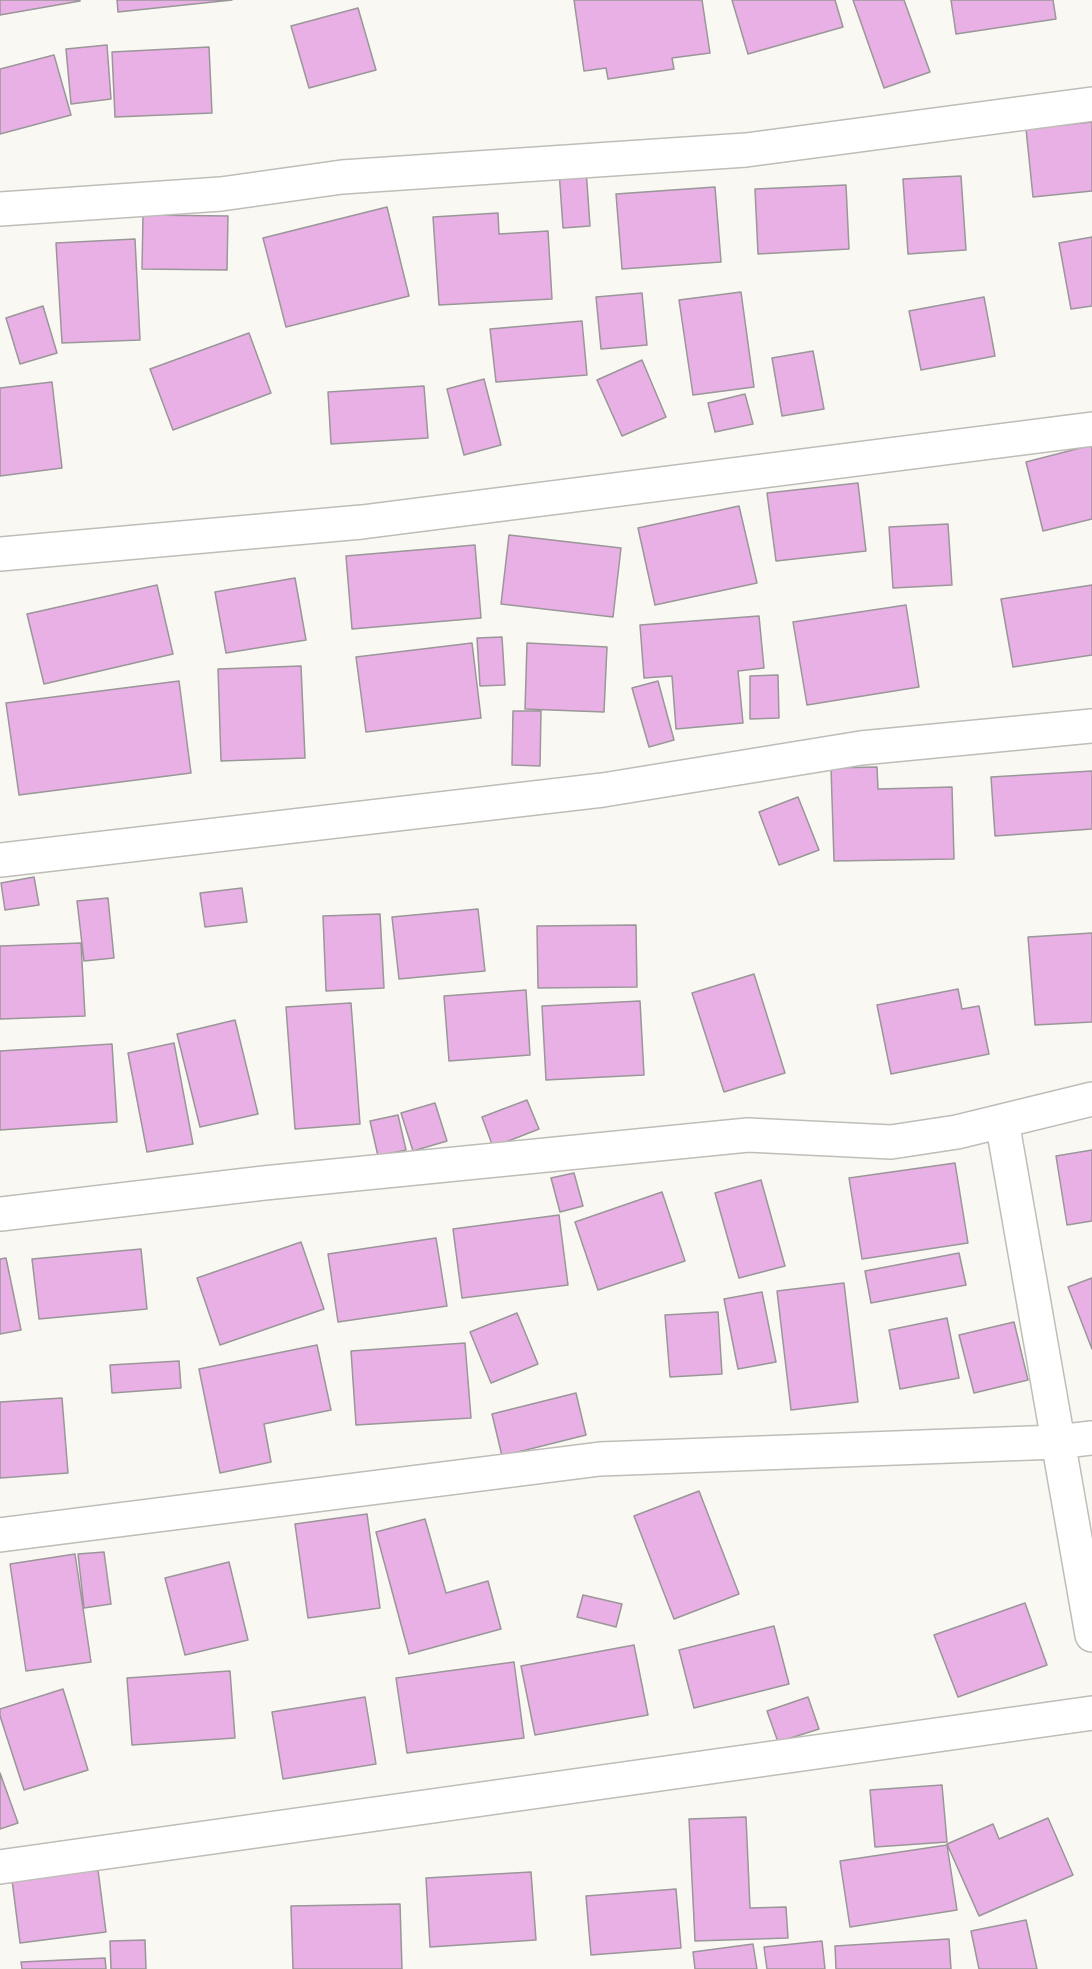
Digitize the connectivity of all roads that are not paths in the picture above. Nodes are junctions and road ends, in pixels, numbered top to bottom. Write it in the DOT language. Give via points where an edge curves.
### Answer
graph roads {
  1 [pos="1092,104"];
  2 [pos="0,209"];
  3 [pos="1092,429"];
  4 [pos="0,554"];
  5 [pos="1092,726"];
  6 [pos="0,860"];
  7 [pos="1092,1099"];
  8 [pos="1002,1121"];
  9 [pos="0,1214"];
  10 [pos="1092,1438"];
  11 [pos="1057,1442"];
  12 [pos="0,1535"];
  13 [pos="1092,1635"];
  14 [pos="1092,1713"];
  15 [pos="0,1867"];
  1 -- 2 [label="street" via="746,150 342,177 221,194"];
  3 -- 4 [label="street" via="362,522"];
  5 -- 6 [label="street" via="861,748 603,790"];
  7 -- 8 [label="street"];
  8 -- 9 [label="street" via="891,1142 748,1135 264,1183"];
  8 -- 11 [label="street"];
  10 -- 11 [label="street"];
  11 -- 12 [label="street" via="600,1459"];
  11 -- 13 [label="street"];
  14 -- 15 [label="street"];
}
